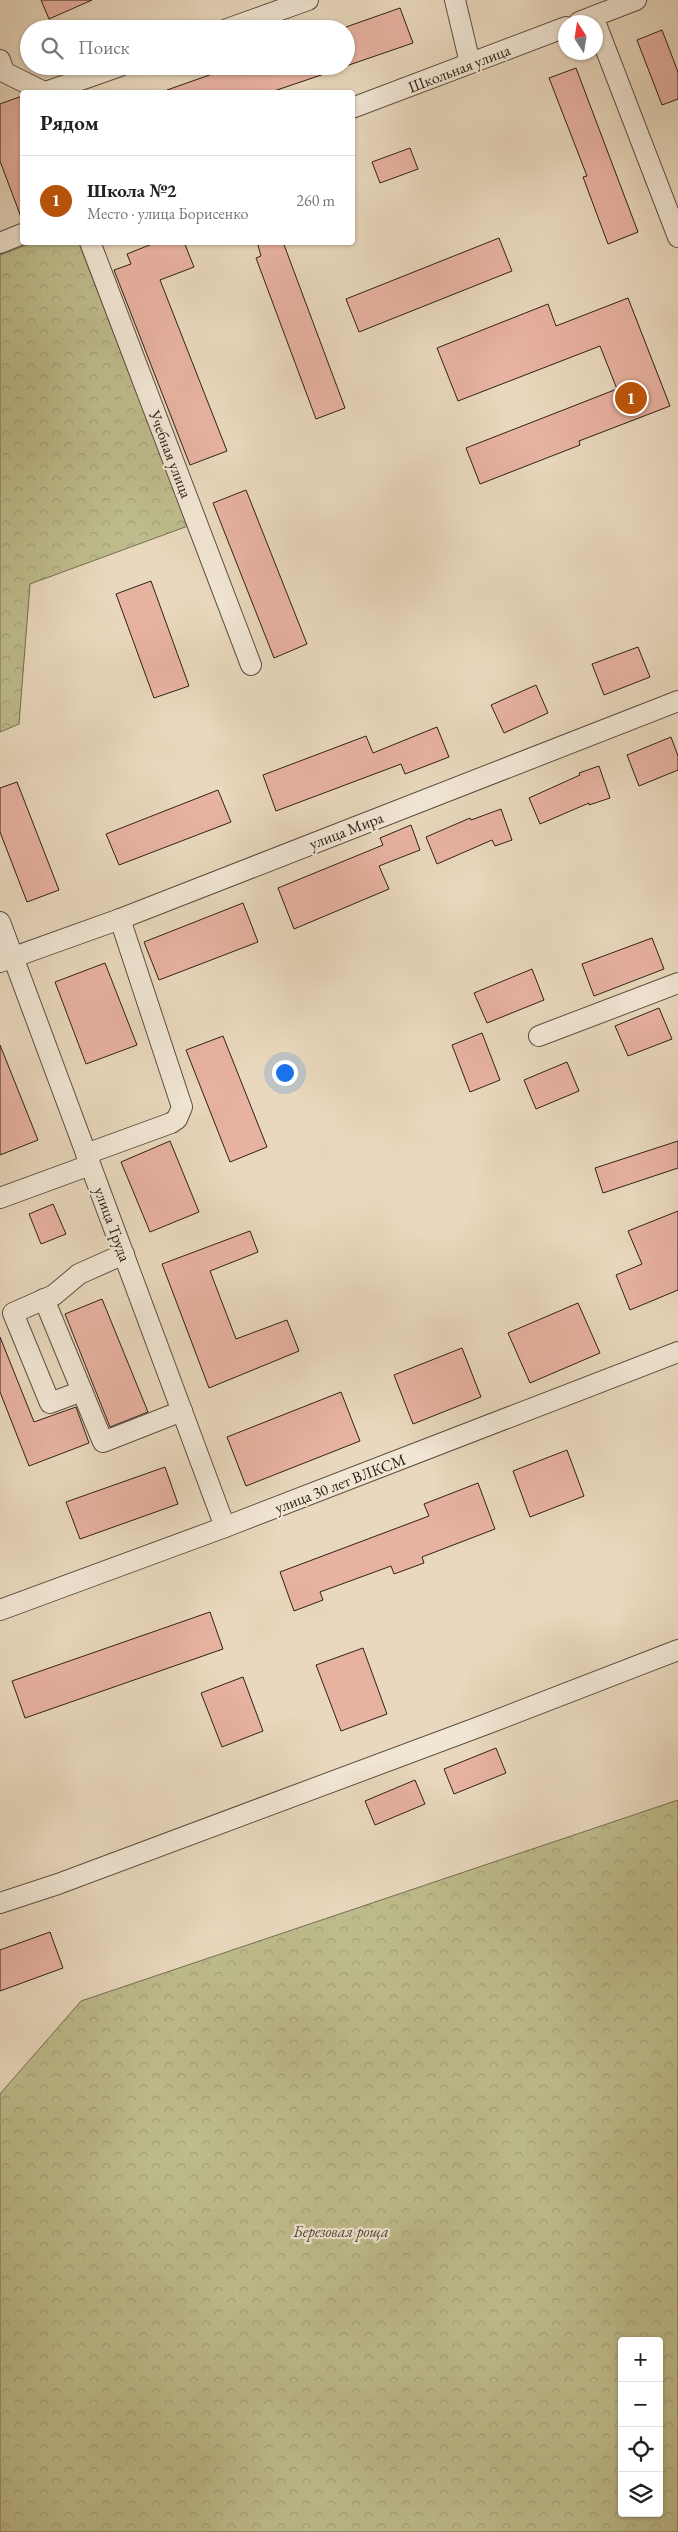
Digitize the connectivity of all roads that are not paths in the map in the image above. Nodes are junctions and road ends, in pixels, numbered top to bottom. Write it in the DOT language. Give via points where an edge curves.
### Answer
graph roads {
  1 [pos="308,0"];
  2 [pos="455,0"];
  3 [pos="636,0"];
  4 [pos="595,15"];
  5 [pos="252,20"];
  6 [pos="558,30"];
  7 [pos="603,50"];
  8 [pos="0,60"];
  9 [pos="470,63"];
  10 [pos="94,75"];
  11 [pos="41,90"];
  12 [pos="51,90"];
  13 [pos="355,107"];
  14 [pos="20,235"];
  15 [pos="678,237"];
  16 [pos="0,243"];
  17 [pos="91,245"];
  18 [pos="251,665"];
  19 [pos="678,701"];
  20 [pos="120,919"];
  21 [pos="0,922"];
  22 [pos="7,960"];
  23 [pos="678,983"];
  24 [pos="539,1036"];
  25 [pos="88,1159"];
  26 [pos="0,1198"];
  27 [pos="124,1254"];
  28 [pos="44,1299"];
  29 [pos="678,1352"];
  30 [pos="82,1391"];
  31 [pos="182,1411"];
  32 [pos="226,1526"];
  33 [pos="0,1610"];
  34 [pos="678,1650"];
  35 [pos="0,1903"];
  1 -- 5 [label="street"];
  2 -- 9 [label="street"];
  3 -- 4 [label="street"];
  6 -- 9 [label="street, Школьная улица"];
  7 -- 15 [label="street"];
  8 -- 11 [label="street" via="4,72"];
  9 -- 13 [label="street, Школьная улица"];
  10 -- 12 [label="street"];
  14 -- 16 [label="street"];
  17 -- 18 [label="street, Учебная улица"];
  19 -- 20 [label="street, улица Мира"];
  20 -- 22 [label="street, улица Мира"];
  20 -- 25 [label="street" via="182,1107 177,1119 171,1123"];
  21 -- 22 [label="street, улица Труда"];
  22 -- 25 [label="street, улица Труда"];
  23 -- 24 [label="street"];
  25 -- 26 [label="street"];
  25 -- 27 [label="street, улица Труда"];
  27 -- 28 [label="street" via="79,1274 54,1295"];
  27 -- 31 [label="street, улица Труда"];
  28 -- 30 [label="street"];
  28 -- 30 [label="street" via="13,1313 50,1403"];
  29 -- 32 [label="street, улица 30 лет ВЛКСМ"];
  30 -- 31 [label="street" via="103,1442"];
  31 -- 32 [label="street, улица Труда"];
  32 -- 33 [label="street, улица 30 лет ВЛКСМ"];
  34 -- 35 [label="street"];
}
